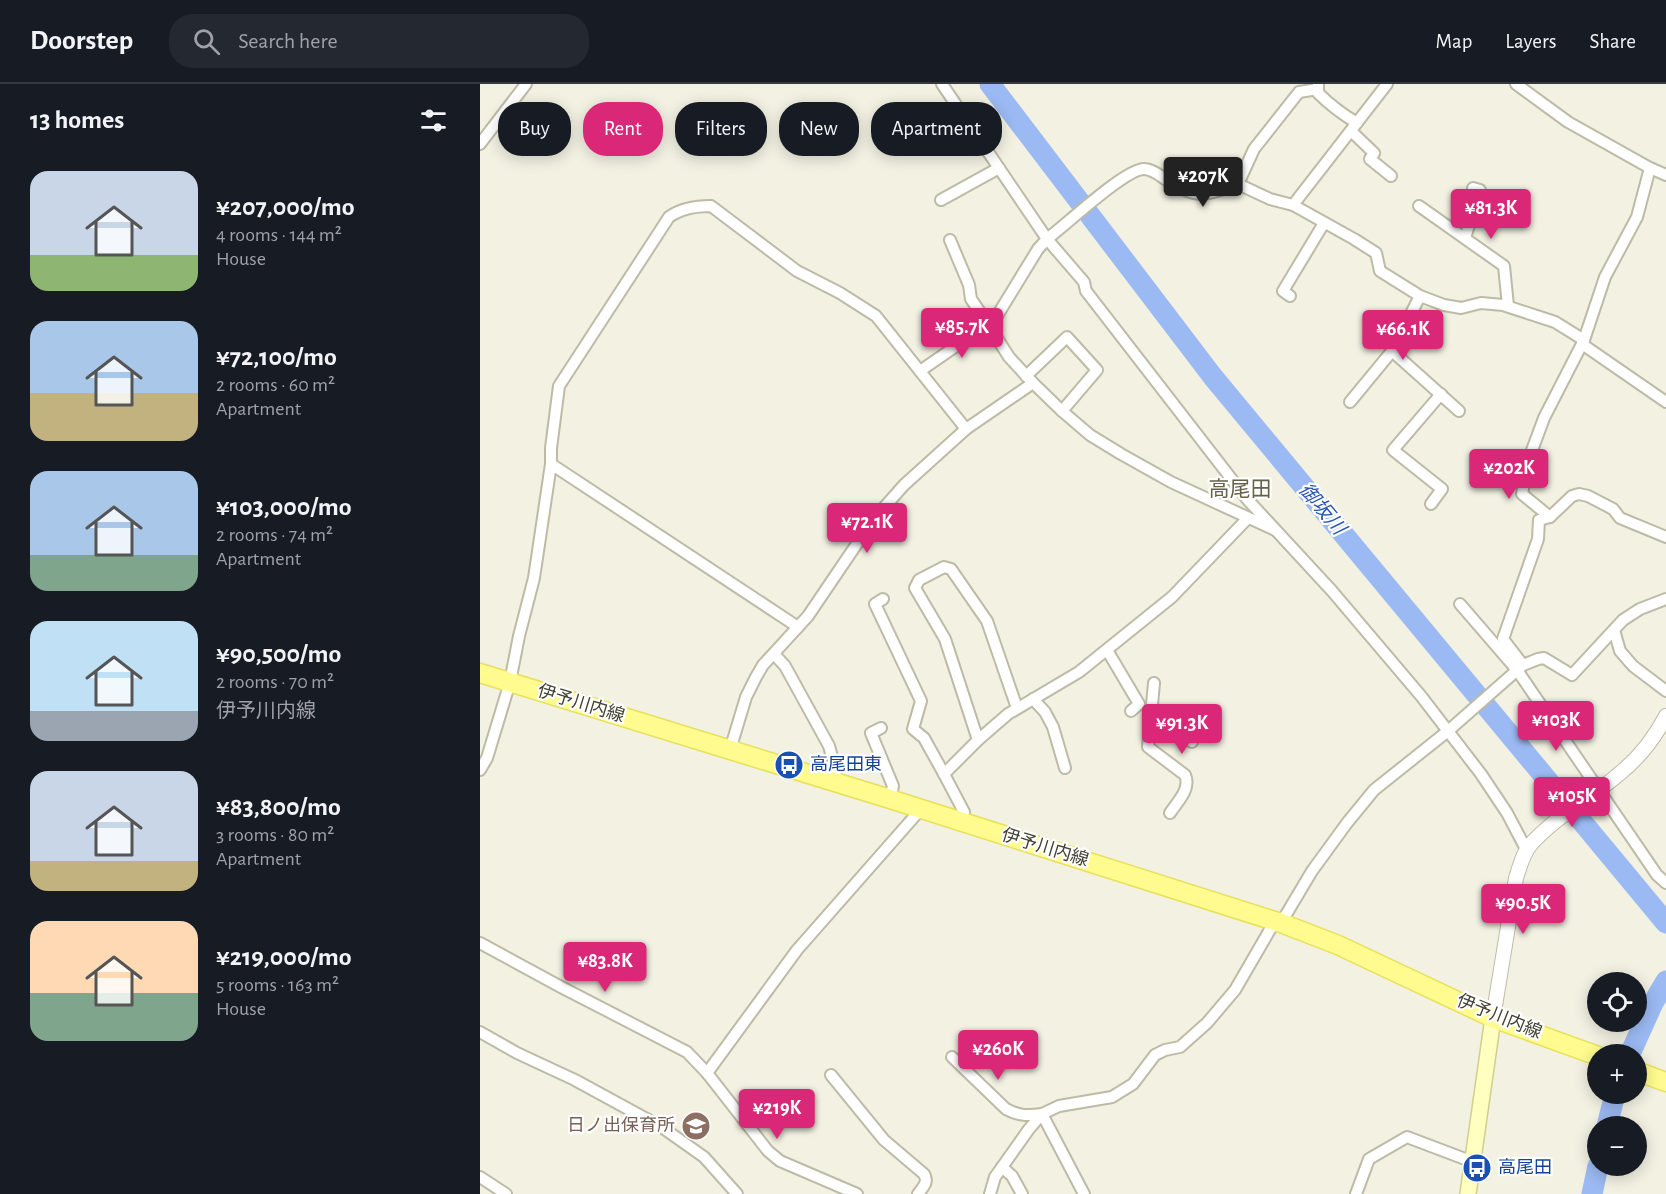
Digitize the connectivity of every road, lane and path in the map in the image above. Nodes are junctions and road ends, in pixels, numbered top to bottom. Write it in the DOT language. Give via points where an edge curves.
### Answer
graph roads {
  1 [pos="526,84"];
  2 [pos="942,84"];
  3 [pos="1386,84"];
  4 [pos="1516,84"];
  5 [pos="1318,86"];
  6 [pos="1354,127"];
  7 [pos="480,144"];
  8 [pos="999,168"];
  9 [pos="1650,168"];
  10 [pos="1666,175"];
  11 [pos="1391,176"];
  12 [pos="1238,184"];
  13 [pos="1473,188"];
  14 [pos="941,200"];
  15 [pos="1293,205"];
  16 [pos="1419,206"];
  17 [pos="1324,223"];
  18 [pos="1050,237"];
  19 [pos="1465,238"];
  20 [pos="950,240"];
  21 [pos="1290,296"];
  22 [pos="1420,296"];
  23 [pos="1508,306"];
  24 [pos="988,324"];
  25 [pos="1583,342"];
  26 [pos="1392,351"];
  27 [pos="920,371"];
  28 [pos="1030,379"];
  29 [pos="1441,394"];
  30 [pos="1350,402"];
  31 [pos="1666,402"];
  32 [pos="1062,411"];
  33 [pos="1459,411"];
  34 [pos="966,429"];
  35 [pos="551,464"];
  36 [pos="1431,504"];
  37 [pos="1550,517"];
  38 [pos="1248,518"];
  39 [pos="1275,530"];
  40 [pos="1666,537"];
  41 [pos="883,599"];
  42 [pos="1666,599"];
  43 [pos="1460,604"];
  44 [pos="798,627"];
  45 [pos="1614,630"];
  46 [pos="1107,650"];
  47 [pos="774,654"];
  48 [pos="1518,670"];
  49 [pos="480,673"];
  50 [pos="510,682"];
  51 [pos="1154,683"];
  52 [pos="1666,691"];
  53 [pos="1033,699"];
  54 [pos="1152,707"];
  55 [pos="1017,708"];
  56 [pos="1666,716"];
  57 [pos="881,728"];
  58 [pos="1451,728"];
  59 [pos="978,740"];
  60 [pos="1192,742"];
  61 [pos="730,750"];
  62 [pos="1065,768"];
  63 [pos="480,770"];
  64 [pos="944,774"];
  65 [pos="834,782"];
  66 [pos="1598,790"];
  67 [pos="890,799"];
  68 [pos="921,809"];
  69 [pos="1170,813"];
  70 [pos="961,822"];
  71 [pos="1529,847"];
  72 [pos="1666,883"];
  73 [pos="1278,922"];
  74 [pos="480,943"];
  75 [pos="1493,1018"];
  76 [pos="480,1032"];
  77 [pos="1587,1051"];
  78 [pos="952,1057"];
  79 [pos="707,1073"];
  80 [pos="831,1075"];
  81 [pos="1647,1075"];
  82 [pos="1666,1082"];
  83 [pos="1042,1114"];
  84 [pos="1473,1162"];
  85 [pos="1002,1167"];
  86 [pos="480,1177"];
  87 [pos="506,1194"];
  88 [pos="737,1194"];
  89 [pos="857,1194"];
  90 [pos="918,1194"];
  91 [pos="990,1194"];
  92 [pos="1022,1194"];
  93 [pos="1084,1194"];
  94 [pos="1356,1194"];
  95 [pos="1468,1194"];
  1 -- 7 [label="street"];
  2 -- 8 [label="street"];
  3 -- 6 [label="street"];
  4 -- 9 [label="street" via="1568,122"];
  5 -- 6 [label="street" via="1318,93"];
  5 -- 12 [label="street" via="1299,92 1254,149"];
  6 -- 11 [label="street" via="1374,153 1370,159"];
  6 -- 15 [label="street"];
  8 -- 14 [label="street"];
  8 -- 18 [label="street"];
  9 -- 10 [label="street"];
  9 -- 25 [label="street" via="1637,217 1605,277"];
  12 -- 15 [label="street"];
  12 -- 18 [label="street" via="1209,194 1193,194 1155,172 1136,171 1116,182"];
  13 -- 19 [label="street" via="1480,190"];
  15 -- 17 [label="street"];
  16 -- 19 [label="street"];
  17 -- 21 [label="street" via="1283,291"];
  17 -- 22 [label="street" via="1376,253 1380,271"];
  18 -- 24 [label="street"];
  18 -- 39 [label="street" via="1084,282 1086,291 1247,500"];
  19 -- 23 [label="street" via="1504,266"];
  20 -- 24 [label="street" via="971,299"];
  22 -- 23 [label="street" via="1461,308 1481,303"];
  22 -- 26 [label="street"];
  23 -- 25 [label="street" via="1555,322"];
  24 -- 27 [label="street"];
  24 -- 28 [label="street" via="1002,348"];
  25 -- 31 [label="street"];
  25 -- 37 [label="street" via="1544,418 1528,461 1522,494"];
  26 -- 29 [label="street"];
  26 -- 30 [label="street"];
  27 -- 34 [label="street"];
  27 -- 35 [label="street" via="876,316 797,271 711,206 675,212 559,386"];
  28 -- 32 [label="street"];
  28 -- 32 [label="street" via="1067,337 1097,370"];
  28 -- 34 [label="street"];
  29 -- 33 [label="street"];
  29 -- 36 [label="street" via="1393,450 1442,489"];
  32 -- 38 [label="street" via="1121,454"];
  34 -- 44 [label="street" via="904,485 873,520"];
  35 -- 44 [label="street"];
  35 -- 50 [label="street" via="534,578"];
  37 -- 40 [label="street" via="1572,496 1580,494 1613,510 1620,518"];
  37 -- 48 [label="street" via="1539,520 1538,539 1503,639"];
  38 -- 39 [label="street"];
  38 -- 46 [label="street" via="1172,597"];
  39 -- 58 [label="street"];
  41 -- 64 [label="street" via="875,604 921,701 913,729 924,738"];
  42 -- 45 [label="street" via="1640,609"];
  43 -- 48 [label="street"];
  44 -- 47 [label="street"];
  45 -- 48 [label="street" via="1572,675 1544,658"];
  45 -- 52 [label="street" via="1620,651"];
  46 -- 53 [label="street"];
  46 -- 54 [label="street" via="1135,707"];
  47 -- 61 [label="street" via="763,665 746,697"];
  47 -- 65 [label="street" via="785,666 829,746 836,771"];
  48 -- 58 [label="street"];
  48 -- 66 [label="street"];
  49 -- 50 [label="main road, 伊予川内線"];
  50 -- 61 [label="main road, 伊予川内線"];
  50 -- 63 [label="street"];
  51 -- 54 [label="street"];
  53 -- 55 [label="street"];
  53 -- 62 [label="street" via="1053,727"];
  54 -- 60 [label="street"];
  54 -- 69 [label="street" via="1148,747 1185,775 1188,782"];
  55 -- 59 [label="street"];
  55 -- 59 [label="street" via="987,621 951,569 945,567 919,580 915,588 945,639"];
  56 -- 66 [label="street" via="1637,758"];
  57 -- 67 [label="street" via="871,733 893,786"];
  58 -- 71 [label="street"];
  58 -- 73 [label="street" via="1374,790"];
  59 -- 64 [label="street"];
  61 -- 65 [label="main road, 伊予川内線"];
  64 -- 70 [label="street" via="964,812"];
  65 -- 67 [label="main road, 伊予川内線"];
  66 -- 71 [label="street"];
  66 -- 72 [label="street"];
  67 -- 68 [label="main road, 伊予川内線"];
  68 -- 70 [label="main road, 伊予川内線"];
  68 -- 79 [label="street" via="797,950"];
  70 -- 73 [label="main road, 伊予川内線"];
  71 -- 75 [label="street" via="1516,878"];
  73 -- 75 [label="main road, 伊予川内線" via="1338,945"];
  73 -- 83 [label="street" via="1235,990 1180,1047 1155,1055 1133,1084 1112,1098 1059,1106"];
  74 -- 79 [label="street" via="687,1052"];
  75 -- 77 [label="main road, 伊予川内線"];
  75 -- 84 [label="main road"];
  76 -- 88 [label="street" via="663,1128 704,1157"];
  78 -- 83 [label="street" via="1012,1113"];
  79 -- 89 [label="street" via="780,1161"];
  80 -- 90 [label="street" via="884,1140 927,1178"];
  81 -- 82 [label="main road"];
  83 -- 85 [label="street"];
  83 -- 93 [label="street"];
  84 -- 94 [label="street" via="1407,1137 1369,1159"];
  84 -- 95 [label="main road"];
  85 -- 91 [label="street"];
  85 -- 92 [label="street"];
  86 -- 87 [label="street"];
}
